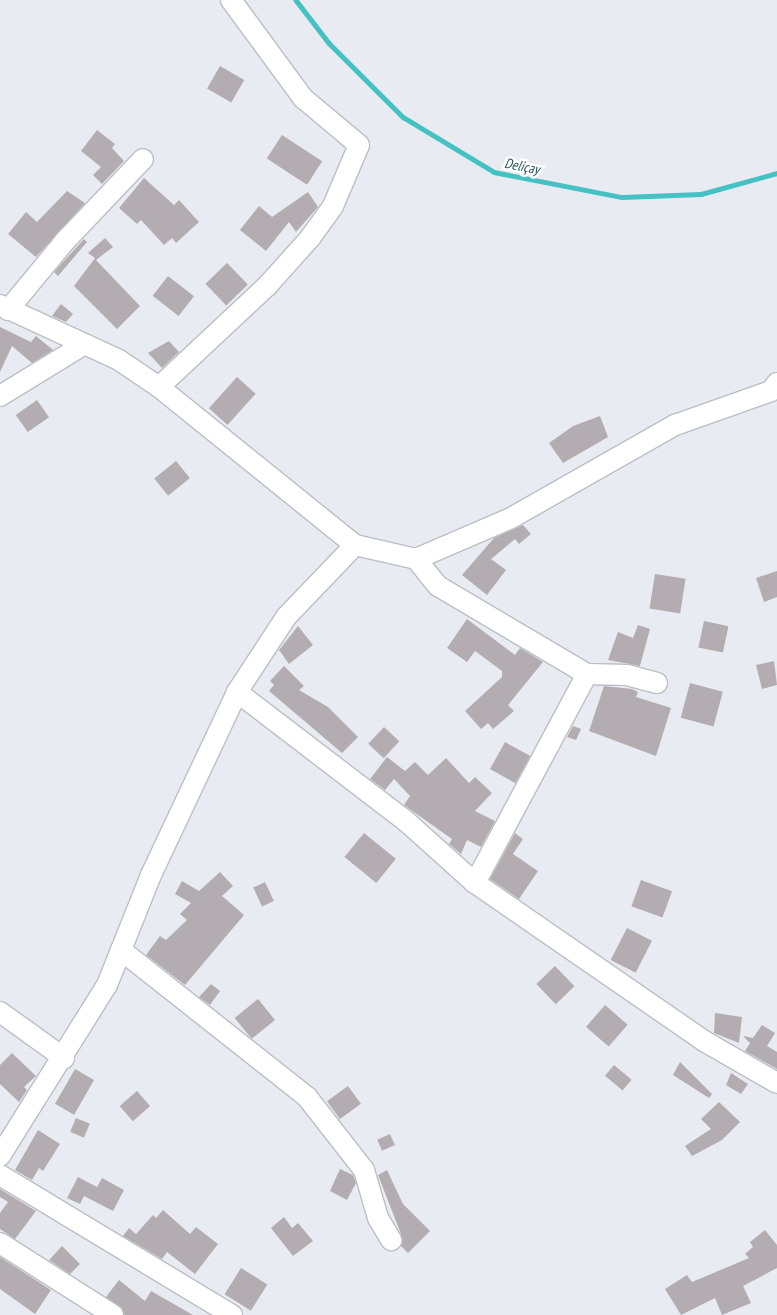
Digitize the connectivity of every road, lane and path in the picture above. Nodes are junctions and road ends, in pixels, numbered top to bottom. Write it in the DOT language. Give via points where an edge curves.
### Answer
graph roads {
  1 [pos="231,0"];
  2 [pos="143,159"];
  3 [pos="4,307"];
  4 [pos="83,345"];
  5 [pos="159,387"];
  6 [pos="775,392"];
  7 [pos="0,396"];
  8 [pos="355,545"];
  9 [pos="416,559"];
  10 [pos="587,674"];
  11 [pos="657,683"];
  12 [pos="237,692"];
  13 [pos="475,883"];
  14 [pos="121,950"];
  15 [pos="0,1012"];
  16 [pos="64,1058"];
  17 [pos="777,1082"];
  18 [pos="0,1156"];
  19 [pos="0,1175"];
  20 [pos="391,1240"];
  21 [pos="0,1243"];
  22 [pos="113,1315"];
  23 [pos="232,1315"];
  1 -- 5 [label="street" via="303,98 359,145 333,206 310,238 267,286"];
  2 -- 3 [label="street"];
  3 -- 4 [label="street"];
  4 -- 5 [label="street" via="119,360"];
  4 -- 7 [label="street"];
  5 -- 8 [label="street"];
  6 -- 9 [label="street" via="674,425 511,518"];
  8 -- 9 [label="street"];
  8 -- 12 [label="street" via="286,617"];
  9 -- 10 [label="street" via="438,586"];
  10 -- 11 [label="street" via="627,674"];
  10 -- 13 [label="street"];
  12 -- 13 [label="street" via="407,822"];
  12 -- 14 [label="street"];
  13 -- 17 [label="street" via="704,1041"];
  14 -- 16 [label="street" via="107,985"];
  14 -- 20 [label="street" via="308,1097 364,1170 378,1218"];
  15 -- 16 [label="street"];
  16 -- 18 [label="street"];
  19 -- 23 [label="street"];
  21 -- 22 [label="street"];
}
